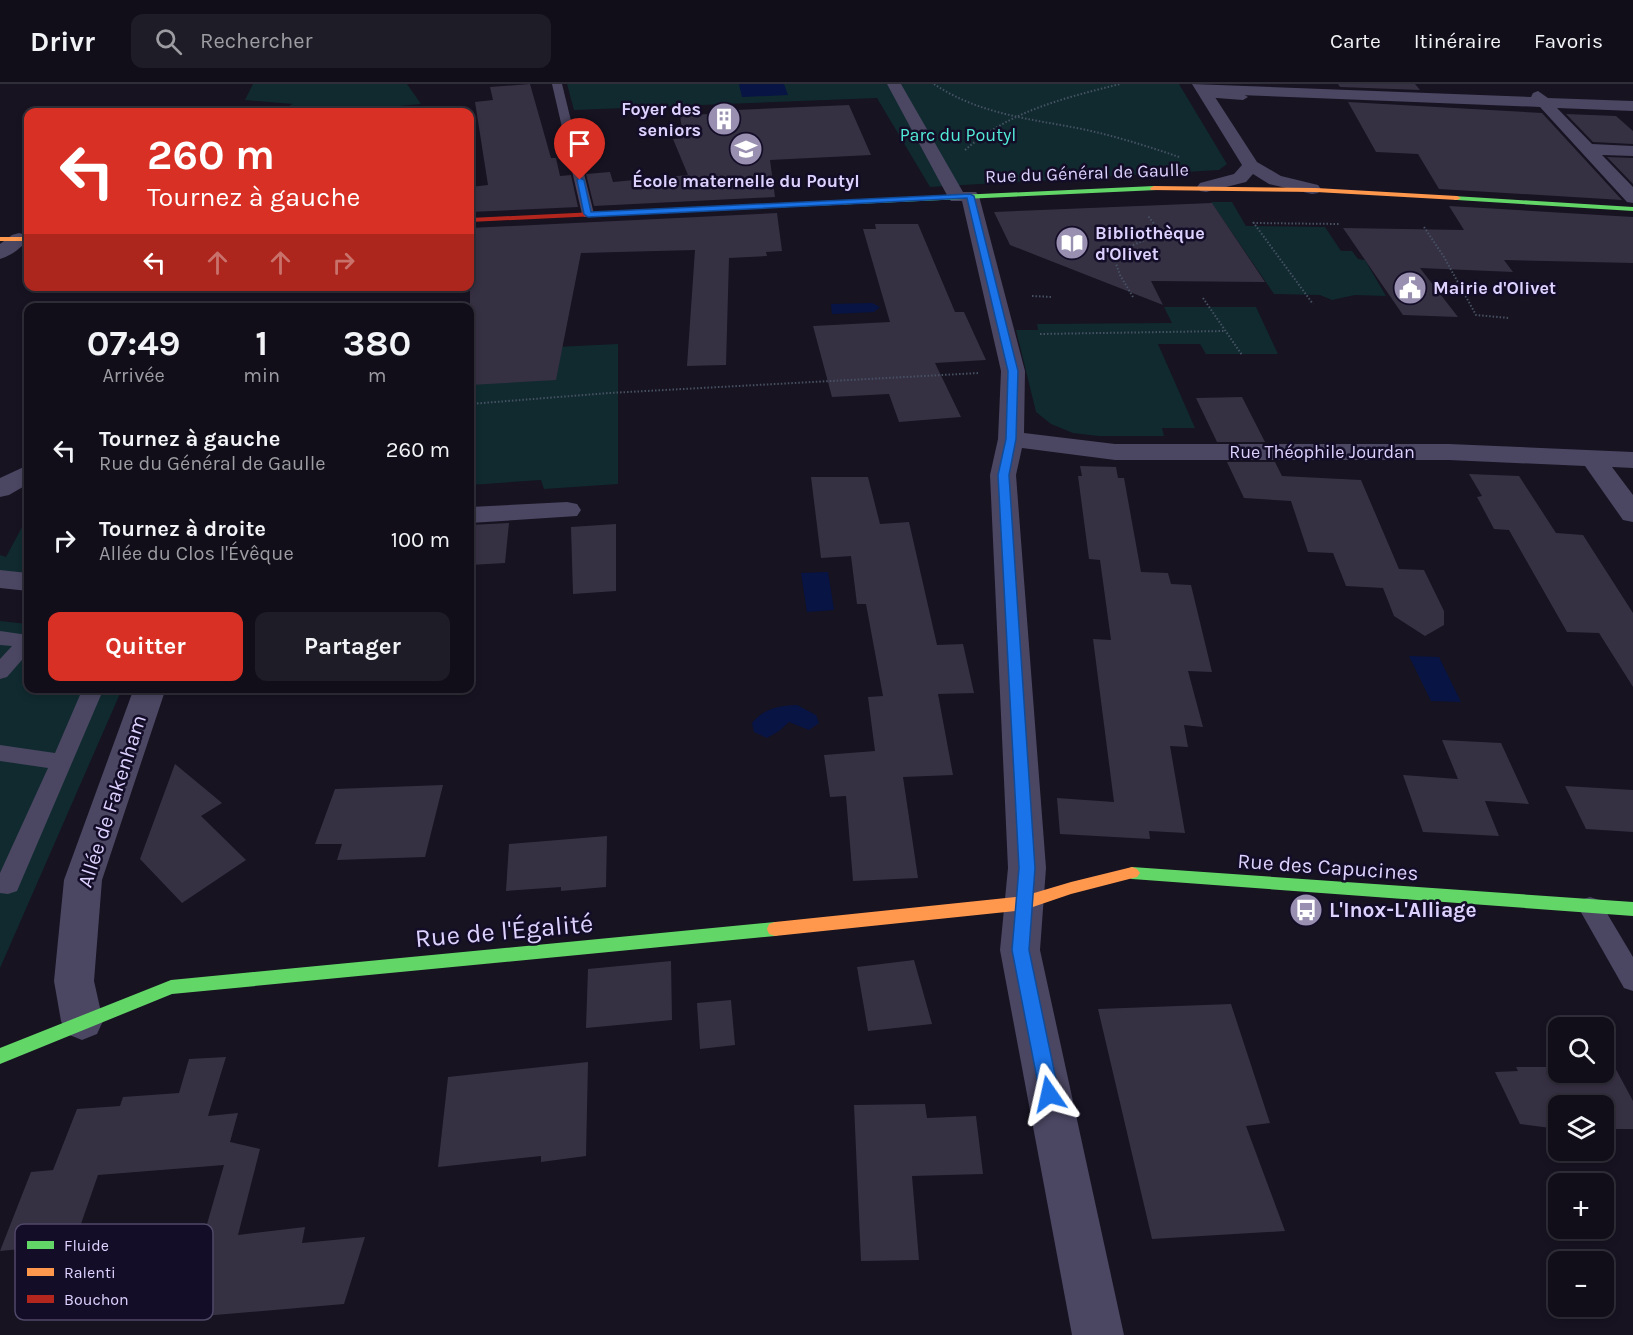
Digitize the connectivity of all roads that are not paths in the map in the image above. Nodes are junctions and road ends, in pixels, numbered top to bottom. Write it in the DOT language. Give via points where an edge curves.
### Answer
graph roads {
  1 [pos="557,84"];
  2 [pos="894,84"];
  3 [pos="1528,84"];
  4 [pos="1202,89"];
  5 [pos="1243,97"];
  6 [pos="1546,103"];
  7 [pos="1633,106"];
  8 [pos="1590,149"];
  9 [pos="1633,151"];
  10 [pos="1251,166"];
  11 [pos="1206,187"];
  12 [pos="1312,189"];
  13 [pos="964,196"];
  14 [pos="1633,198"];
  15 [pos="1633,209"];
  16 [pos="588,214"];
  17 [pos="474,220"];
  18 [pos="16,239"];
  19 [pos="0,253"];
  20 [pos="1011,439"];
  21 [pos="1593,459"];
  22 [pos="1633,460"];
  23 [pos="24,475"];
  24 [pos="0,489"];
  25 [pos="567,510"];
  26 [pos="1633,514"];
  27 [pos="474,515"];
  28 [pos="0,579"];
  29 [pos="24,582"];
  30 [pos="0,638"];
  31 [pos="24,641"];
  32 [pos="24,645"];
  33 [pos="0,672"];
  34 [pos="92,693"];
  35 [pos="148,693"];
  36 [pos="0,753"];
  37 [pos="62,762"];
  38 [pos="3,887"];
  39 [pos="1024,903"];
  40 [pos="1590,907"];
  41 [pos="1633,909"];
  42 [pos="1633,980"];
  43 [pos="82,1021"];
  44 [pos="0,1056"];
  45 [pos="1098,1335"];
  1 -- 16 [label="lane"];
  2 -- 13 [label="street"];
  3 -- 6 [label="street"];
  4 -- 5 [label="lane"];
  4 -- 6 [label="street"];
  4 -- 10 [label="street"];
  6 -- 7 [label="street"];
  6 -- 8 [label="street"];
  8 -- 9 [label="street"];
  8 -- 14 [label="street"];
  10 -- 11 [label="street" via="1240,178"];
  10 -- 12 [label="street" via="1275,180"];
  11 -- 12 [label="main road, Rue du Général de Gaulle"];
  11 -- 13 [label="main road, Rue du Général de Gaulle"];
  12 -- 15 [label="main road, Rue du Général de Gaulle"];
  13 -- 16 [label="main road, Rue du Général de Gaulle"];
  13 -- 20 [label="street" via="1013,371"];
  16 -- 17 [label="main road, Rue du Général de Gaulle"];
  18 -- 19 [label="street"];
  20 -- 21 [label="street, Rue Théophile Jourdan" via="1115,452 1449,452"];
  20 -- 39 [label="street" via="1004,475 1027,868"];
  21 -- 22 [label="street, Rue Théophile Jourdan"];
  21 -- 26 [label="street"];
  23 -- 24 [label="street"];
  25 -- 27 [label="street"];
  28 -- 29 [label="street"];
  30 -- 31 [label="lane"];
  32 -- 33 [label="lane"];
  34 -- 37 [label="lane"];
  35 -- 43 [label="street, Allée de Fakenham" via="82,880 74,981"];
  36 -- 37 [label="lane"];
  37 -- 38 [label="lane"];
  39 -- 40 [label="main road, Rue des Capucines" via="1129,873"];
  39 -- 43 [label="main road, Rue de l'Égalité" via="171,987"];
  39 -- 45 [label="street" via="1020,950"];
  40 -- 41 [label="main road, Rue des Capucines"];
  40 -- 42 [label="lane"];
  43 -- 44 [label="main road, Rue de l'Égalité"];
}
